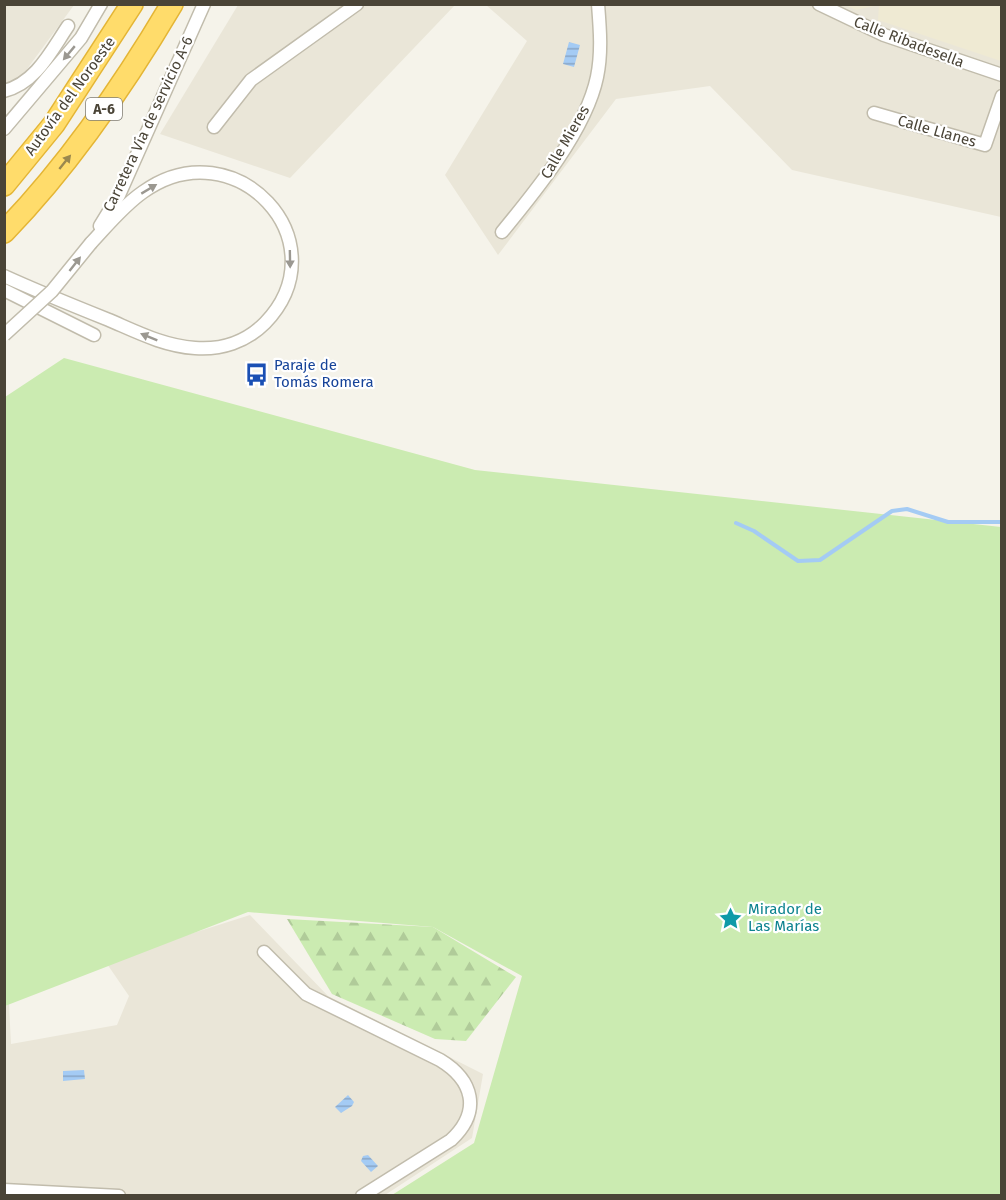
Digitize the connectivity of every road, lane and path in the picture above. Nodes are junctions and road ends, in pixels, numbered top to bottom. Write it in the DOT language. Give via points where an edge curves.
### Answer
graph roads {
  1 [pos="101,4"];
  2 [pos="132,4"];
  3 [pos="172,4"];
  4 [pos="204,4"];
  5 [pos="357,4"];
  6 [pos="598,4"];
  7 [pos="819,4"];
  8 [pos="68,26"];
  9 [pos="1002,75"];
  10 [pos="4,92"];
  11 [pos="1002,96"];
  12 [pos="874,113"];
  13 [pos="213,127"];
  14 [pos="4,129"];
  15 [pos="4,185"];
  16 [pos="4,232"];
  17 [pos="502,232"];
  18 [pos="91,243"];
  19 [pos="4,276"];
  20 [pos="4,290"];
  21 [pos="94,335"];
  22 [pos="4,336"];
  23 [pos="264,952"];
  24 [pos="4,1190"];
  25 [pos="119,1196"];
  26 [pos="362,1196"];
  1 -- 14 [label="street, one-way" via="81,38"];
  2 -- 15 [label="highway, Autovía del Noroeste / A-6" via="54,124"];
  16 -- 3 [label="highway, A-6, one-way" via="73,153 138,62"];
  4 -- 18 [label="street, Carretera Vía de servicio A-6" via="119,195"];
  5 -- 13 [label="street" via="251,80"];
  6 -- 17 [label="street, Calle Mieres" via="597,79 582,116 542,183"];
  7 -- 9 [label="street, Calle Ribadesella" via="884,35"];
  8 -- 10 [label="street" via="36,73"];
  11 -- 12 [label="street, Calle Llanes" via="985,145"];
  18 -- 19 [label="street, one-way" via="144,192 180,174 211,172 238,180 260,192 270,203 290,244 290,272 280,303 259,328 234,344 211,348 160,341"];
  22 -- 18 [label="street, one-way, bridge" via="52,291"];
  20 -- 21 [label="street"];
  23 -- 26 [label="street" via="306,994 440,1060 465,1081 469,1113 462,1129 451,1140"];
  24 -- 25 [label="street"];
}
